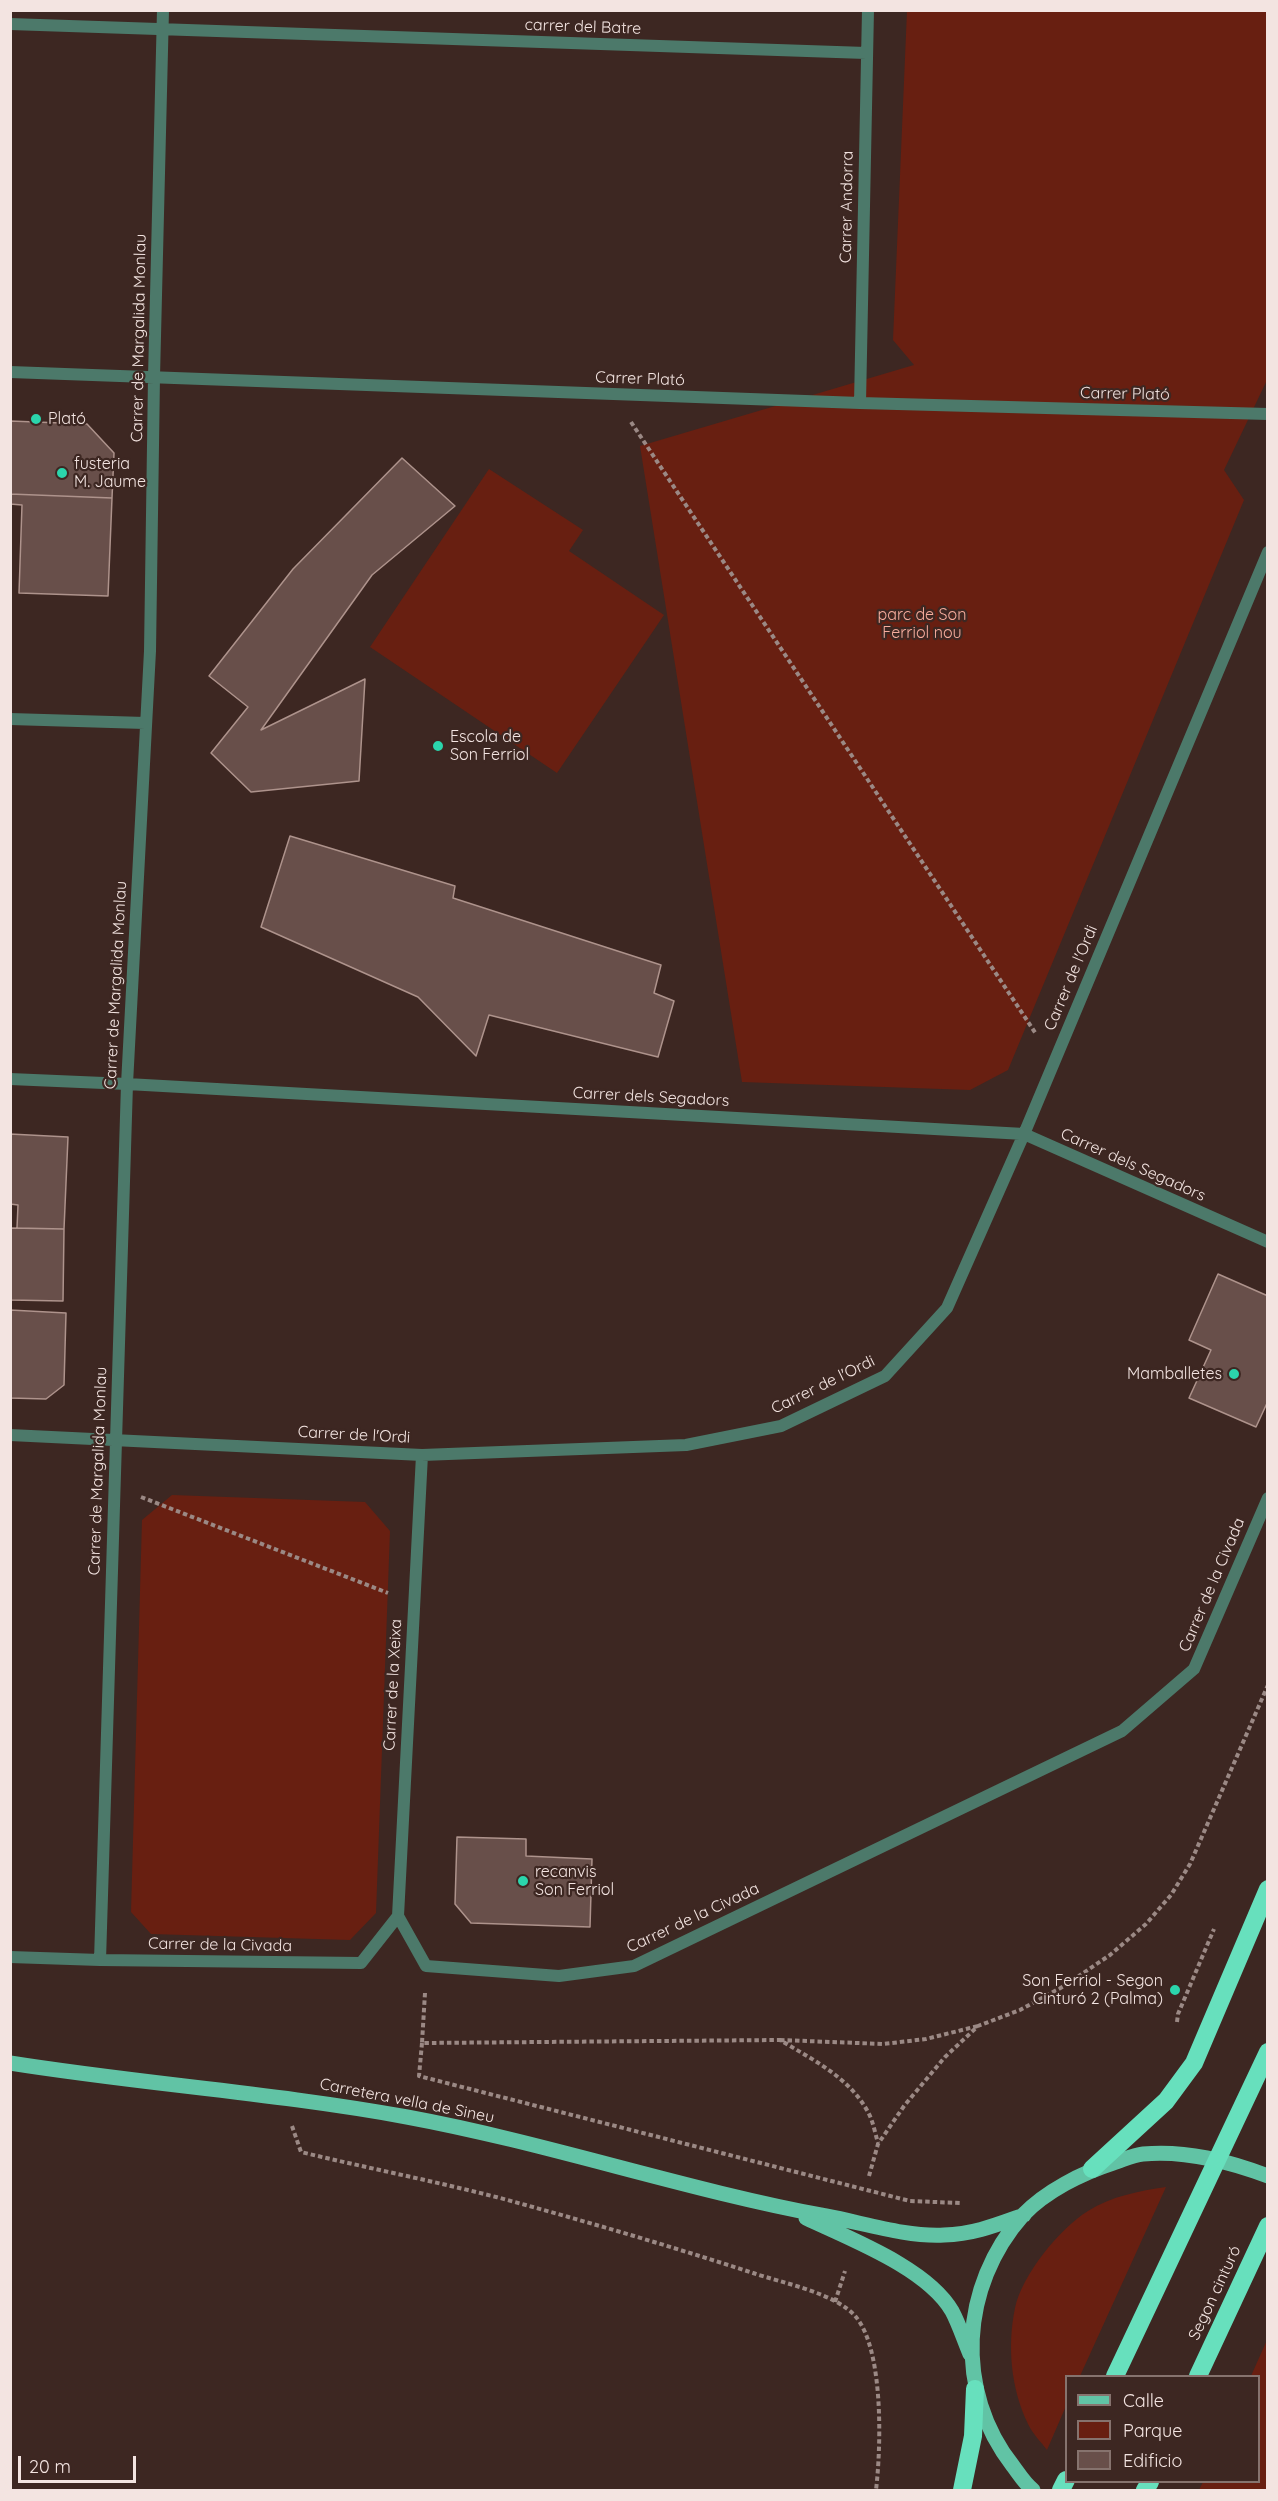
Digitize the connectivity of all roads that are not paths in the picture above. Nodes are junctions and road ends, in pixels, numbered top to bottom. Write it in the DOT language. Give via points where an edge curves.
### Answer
graph roads {
  1 [pos="163,10"];
  2 [pos="868,10"];
  3 [pos="10,24"];
  4 [pos="162,30"];
  5 [pos="866,53"];
  6 [pos="10,372"];
  7 [pos="154,377"];
  8 [pos="860,404"];
  9 [pos="1268,414"];
  10 [pos="1268,552"];
  11 [pos="10,719"];
  12 [pos="145,723"];
  13 [pos="10,1079"];
  14 [pos="128,1084"];
  15 [pos="1024,1134"];
  16 [pos="1268,1242"];
  17 [pos="10,1435"];
  18 [pos="116,1439"];
  19 [pos="422,1455"];
  20 [pos="1268,1498"];
  21 [pos="1268,1889"];
  22 [pos="398,1916"];
  23 [pos="10,1957"];
  24 [pos="100,1960"];
  25 [pos="1268,2052"];
  26 [pos="10,2063"];
  27 [pos="1092,2169"];
  28 [pos="1268,2176"];
  29 [pos="790,2210"];
  30 [pos="1024,2215"];
  31 [pos="1268,2226"];
  32 [pos="971,2355"];
  33 [pos="1115,2375"];
  34 [pos="1198,2375"];
  35 [pos="975,2390"];
  36 [pos="962,2490"];
  37 [pos="1033,2490"];
  1 -- 4 [label="street, Carrer de Margalida Monlau"];
  2 -- 5 [label="street, Carrer Andorra"];
  3 -- 4 [label="street, carrer del Batre"];
  4 -- 5 [label="street, carrer del Batre"];
  4 -- 7 [label="street, Carrer de Margalida Monlau"];
  5 -- 8 [label="street, Carrer Andorra"];
  6 -- 7 [label="street, Carrer Plató"];
  7 -- 8 [label="street, Carrer Plató"];
  7 -- 12 [label="street, Carrer de Margalida Monlau" via="150,651"];
  8 -- 9 [label="street, Carrer Plató"];
  10 -- 15 [label="street, Carrer de l'Ordi"];
  11 -- 12 [label="street"];
  12 -- 14 [label="street, Carrer de Margalida Monlau"];
  13 -- 14 [label="street, Carrer dels Segadors"];
  14 -- 15 [label="street, Carrer dels Segadors"];
  14 -- 18 [label="street, Carrer de Margalida Monlau"];
  15 -- 16 [label="street, Carrer dels Segadors"];
  15 -- 19 [label="street, Carrer de l'Ordi" via="948,1308 885,1376 781,1426 686,1445"];
  17 -- 18 [label="street, Carrer de l'Ordi"];
  18 -- 19 [label="street, Carrer de l'Ordi"];
  18 -- 24 [label="street, Carrer de Margalida Monlau"];
  19 -- 22 [label="street, Carrer de la Xeixa"];
  20 -- 22 [label="street, Carrer de la Civada" via="1194,1669 1122,1731 634,1966 559,1976 426,1966"];
  21 -- 27 [label="highway" via="1194,2063 1166,2101"];
  22 -- 24 [label="street, Carrer de la Civada" via="361,1963"];
  23 -- 24 [label="street, Carrer de la Civada"];
  25 -- 33 [label="highway"];
  26 -- 29 [label="main road, Carretera vella de Sineu" via="283,2097 408,2118 516,2140"];
  27 -- 28 [label="main road" via="1142,2154 1180,2154 1235,2164"];
  27 -- 30 [label="main road" via="1054,2190"];
  29 -- 30 [label="main road, Carretera vella de Sineu" via="942,2235 980,2231"];
  29 -- 32 [label="main road, Carretera vella de Sineu" via="926,2280 951,2310"];
  30 -- 32 [label="main road" via="997,2253 975,2309"];
  31 -- 34 [label="highway, Segon cinturó"];
  32 -- 35 [label="main road"];
  35 -- 36 [label="highway" via="973,2436"];
  35 -- 37 [label="main road" via="988,2429"];
}
